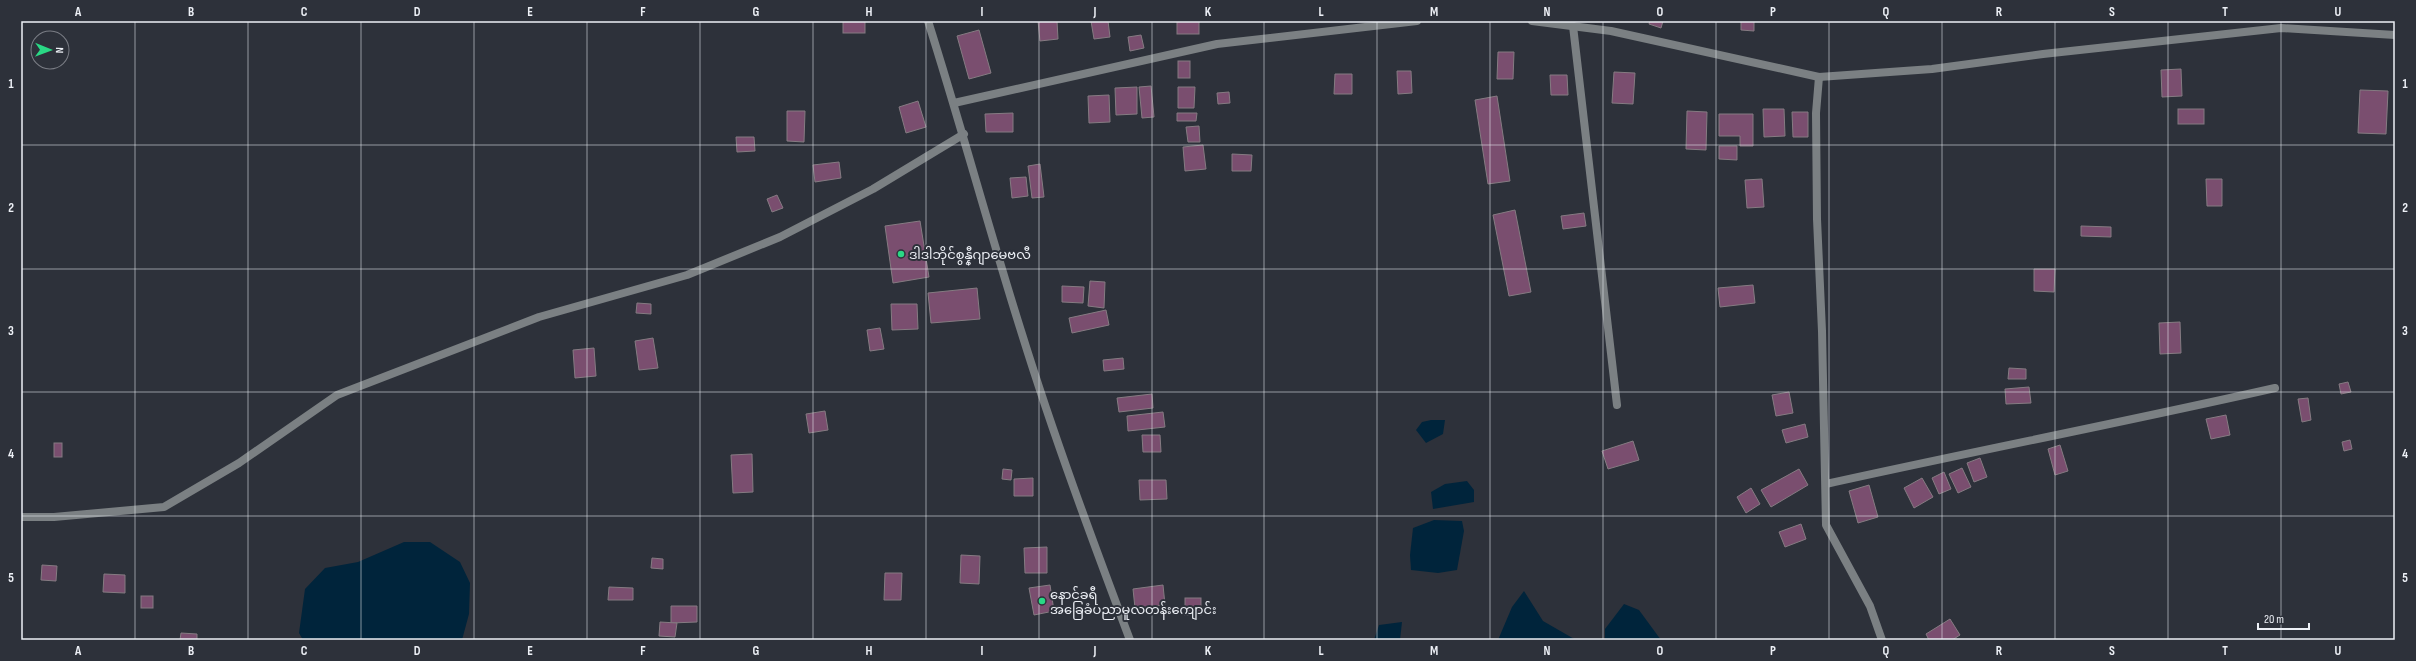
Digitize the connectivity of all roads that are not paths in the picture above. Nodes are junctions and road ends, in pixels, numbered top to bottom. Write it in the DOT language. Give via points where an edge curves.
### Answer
graph roads {
  1 [pos="928,21"];
  2 [pos="1417,21"];
  3 [pos="1532,21"];
  4 [pos="1573,26"];
  5 [pos="2395,35"];
  6 [pos="1819,77"];
  7 [pos="954,103"];
  8 [pos="964,134"];
  9 [pos="2275,388"];
  10 [pos="1617,405"];
  11 [pos="1826,484"];
  12 [pos="21,517"];
  13 [pos="1130,640"];
  14 [pos="1882,640"];
  1 -- 7 [label="street"];
  2 -- 7 [label="street" via="1216,44"];
  3 -- 4 [label="street"];
  4 -- 6 [label="street" via="1611,31"];
  4 -- 10 [label="street"];
  5 -- 6 [label="street" via="2281,28 1932,69"];
  6 -- 11 [label="street" via="1816,112 1817,219"];
  7 -- 8 [label="street"];
  8 -- 12 [label="street" via="873,189 766,243 687,275 539,317 337,395 239,463 164,507 54,517"];
  8 -- 13 [label="street" via="1022,335"];
  9 -- 11 [label="street" via="2124,423 1998,446"];
  11 -- 14 [label="street" via="1826,525 1870,606"];
}
